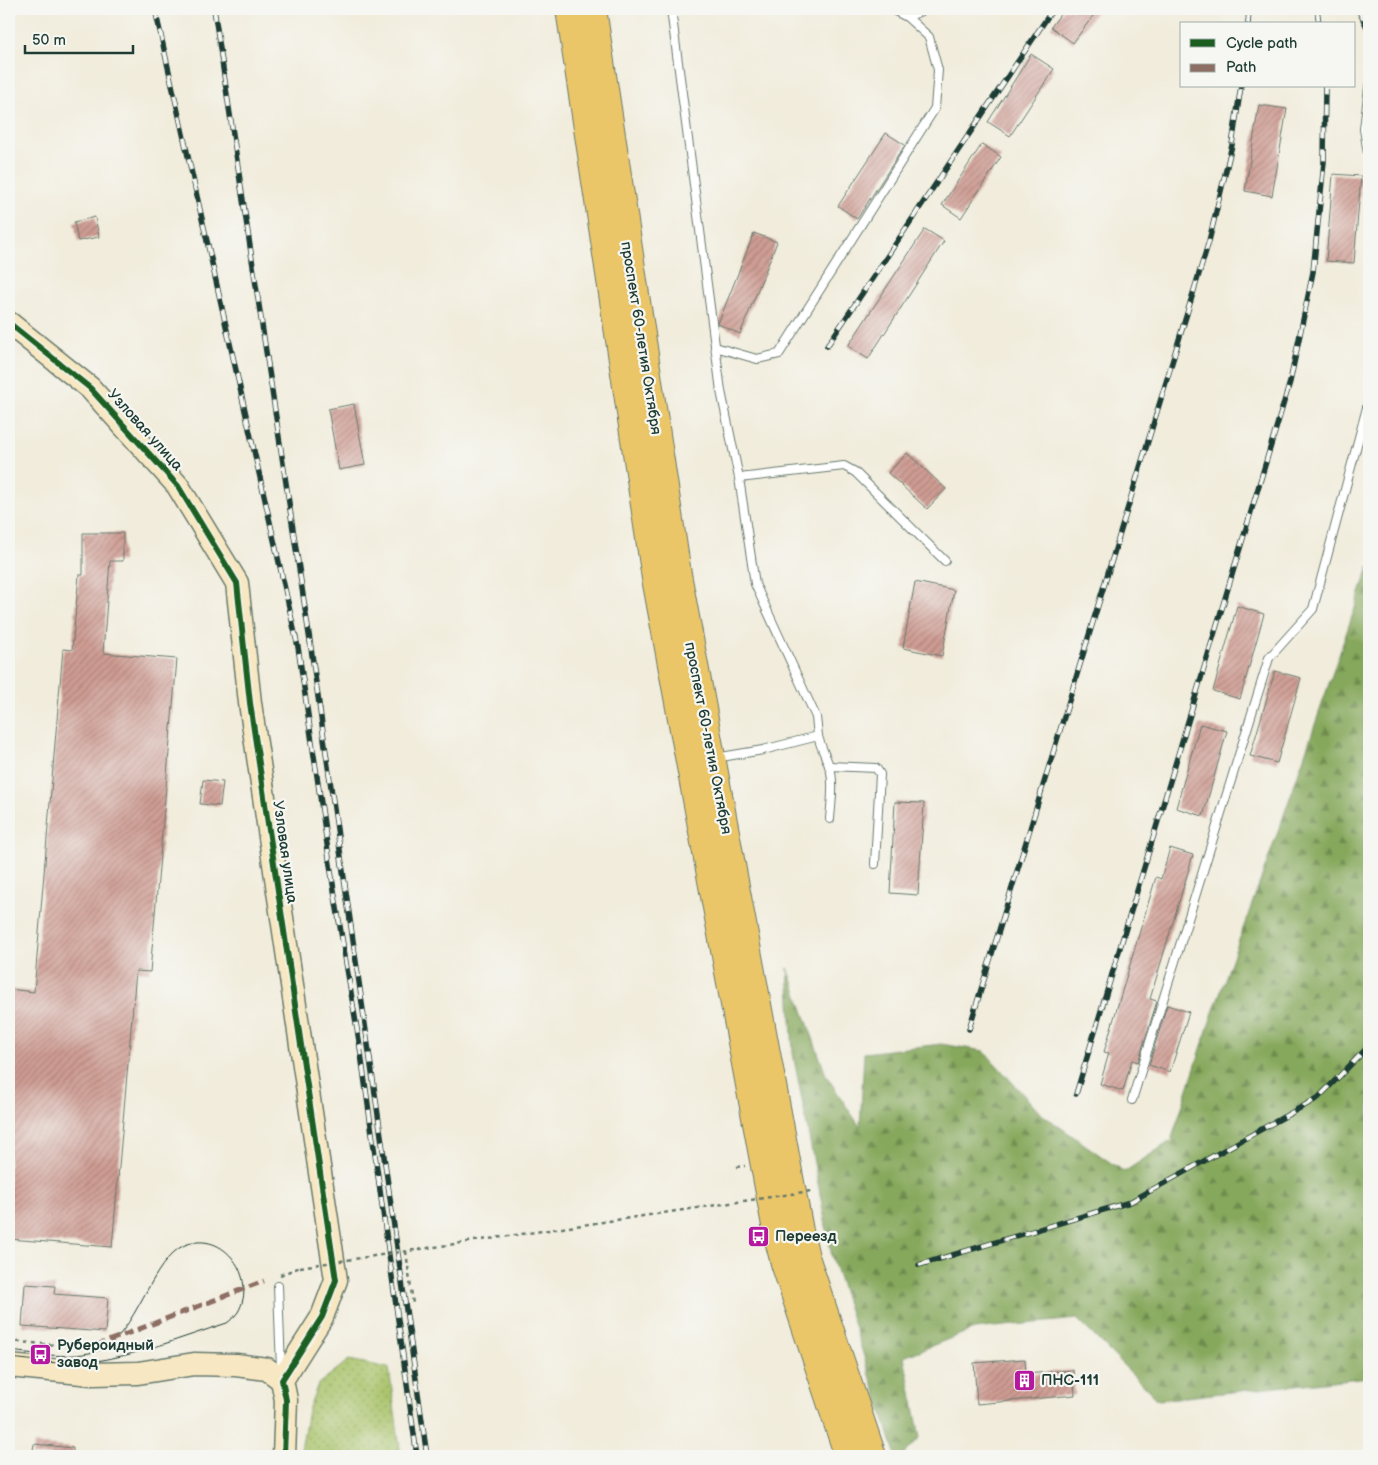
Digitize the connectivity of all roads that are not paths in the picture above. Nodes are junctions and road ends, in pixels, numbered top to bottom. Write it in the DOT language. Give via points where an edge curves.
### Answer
graph roads {
  1 [pos="570,9"];
  2 [pos="592,9"];
  3 [pos="671,9"];
  4 [pos="891,9"];
  5 [pos="926,9"];
  6 [pos="907,17"];
  7 [pos="1369,87"];
  8 [pos="1369,160"];
  9 [pos="9,323"];
  10 [pos="716,348"];
  11 [pos="1369,400"];
  12 [pos="739,478"];
  13 [pos="945,561"];
  14 [pos="818,736"];
  15 [pos="702,760"];
  16 [pos="829,766"];
  17 [pos="830,819"];
  18 [pos="875,864"];
  19 [pos="1132,1100"];
  20 [pos="278,1286"];
  21 [pos="9,1366"];
  22 [pos="282,1380"];
  23 [pos="284,1456"];
  24 [pos="849,1456"];
  25 [pos="872,1456"];
  1 -- 15 [label="highway, проспект 60-летия Октября" via="656,578"];
  2 -- 15 [label="highway, проспект 60-летия Октября" via="676,565"];
  3 -- 10 [label="lane"];
  4 -- 6 [label="lane"];
  5 -- 6 [label="lane"];
  6 -- 10 [label="lane" via="929,37 938,70 936,108 778,354 757,359"];
  7 -- 8 [label="lane" via="1364,129"];
  9 -- 22 [label="street, Узловая улица" via="90,388 178,486 237,584 250,703 336,1280 322,1317"];
  10 -- 12 [label="lane" via="721,391"];
  11 -- 19 [label="lane" via="1314,609 1269,658"];
  12 -- 13 [label="lane" via="844,466"];
  12 -- 14 [label="lane" via="755,584 816,717"];
  14 -- 15 [label="lane" via="763,750"];
  14 -- 16 [label="lane"];
  15 -- 24 [label="highway, проспект 60-летия Октября" via="778,1236"];
  15 -- 25 [label="highway, проспект 60-летия Октября" via="799,1231"];
  16 -- 17 [label="lane" via="833,788"];
  16 -- 18 [label="lane" via="876,768 880,774"];
  20 -- 22 [label="lane"];
  21 -- 22 [label="street" via="92,1374 138,1373 194,1364 236,1365 267,1369"];
  22 -- 23 [label="street" via="286,1400"];
}
